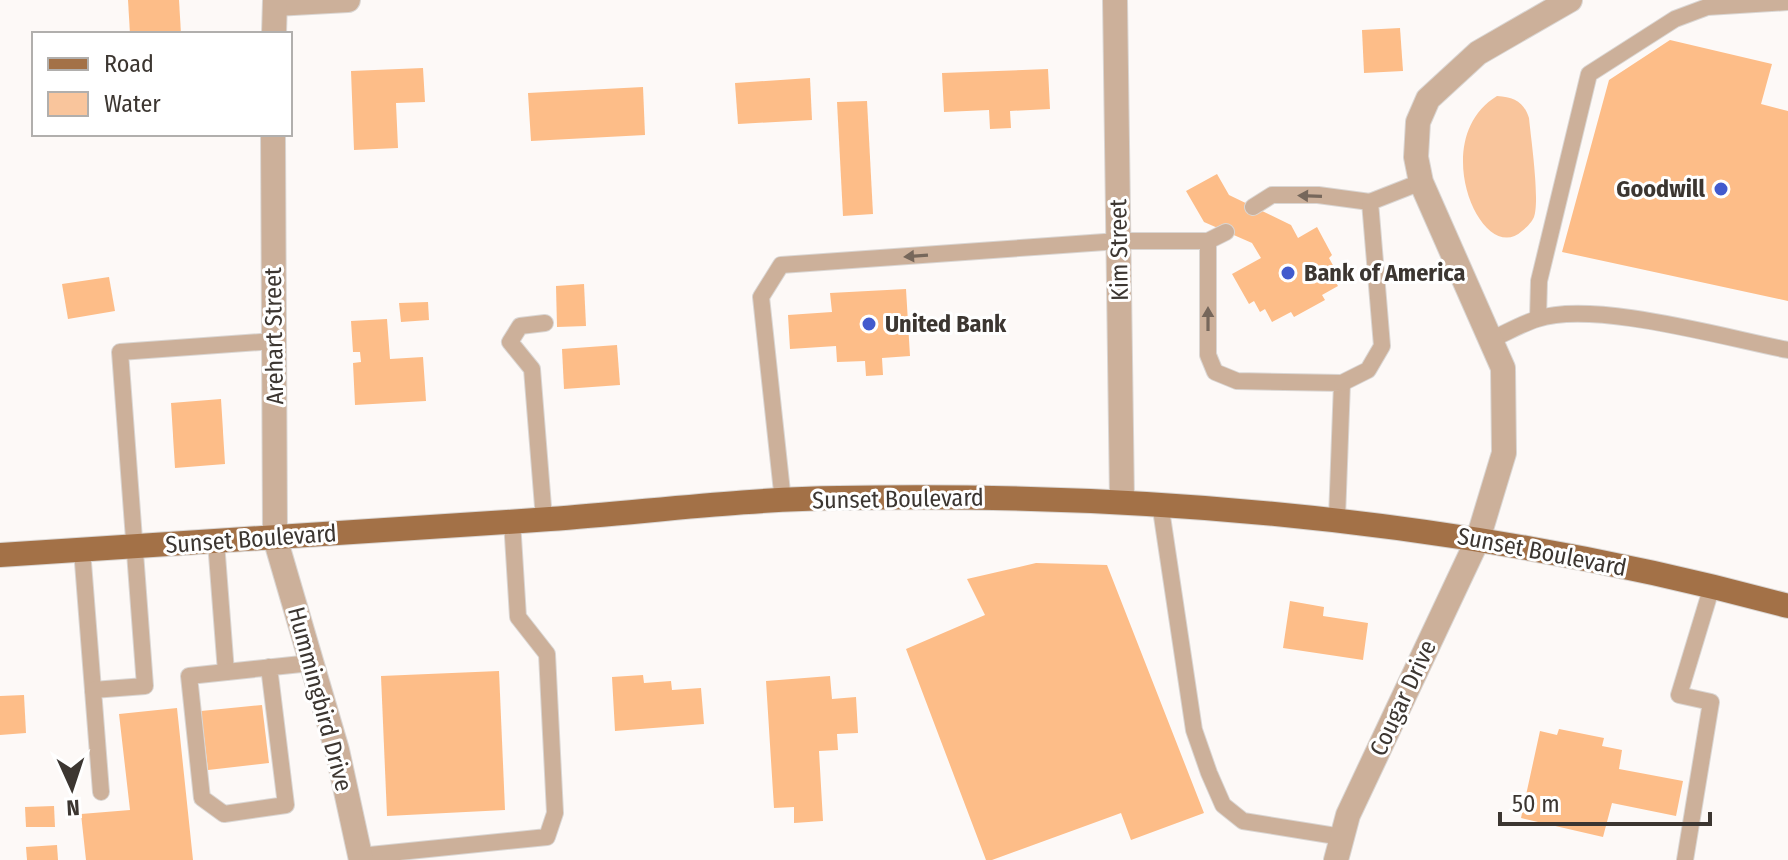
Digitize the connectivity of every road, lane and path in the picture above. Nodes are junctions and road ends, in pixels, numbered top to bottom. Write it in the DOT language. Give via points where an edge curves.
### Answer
graph roads {
  1 [pos="348,0"];
  2 [pos="1115,0"];
  3 [pos="1570,0"];
  4 [pos="275,2"];
  5 [pos="1788,2"];
  6 [pos="274,32"];
  7 [pos="273,136"];
  8 [pos="1421,182"];
  9 [pos="1370,202"];
  10 [pos="1253,207"];
  11 [pos="1226,232"];
  12 [pos="1119,241"];
  13 [pos="1208,241"];
  14 [pos="1538,318"];
  15 [pos="545,323"];
  16 [pos="1492,339"];
  17 [pos="274,341"];
  18 [pos="1788,350"];
  19 [pos="1342,383"];
  20 [pos="783,501"];
  21 [pos="1122,501"];
  22 [pos="1160,503"];
  23 [pos="1337,518"];
  24 [pos="544,519"];
  25 [pos="512,521"];
  26 [pos="275,538"];
  27 [pos="1478,539"];
  28 [pos="216,542"];
  29 [pos="134,547"];
  30 [pos="82,550"];
  31 [pos="0,555"];
  32 [pos="1712,586"];
  33 [pos="1788,606"];
  34 [pos="311,663"];
  35 [pos="269,667"];
  36 [pos="226,672"];
  37 [pos="93,690"];
  38 [pos="101,792"];
  39 [pos="1339,848"];
  40 [pos="360,858"];
  41 [pos="1685,860"];
  1 -- 4 [label="street"];
  2 -- 12 [label="street, Kim Street"];
  3 -- 8 [label="street, Cougar Drive" via="1478,53 1428,99 1418,122"];
  4 -- 6 [label="street"];
  5 -- 14 [label="lane" via="1707,7 1675,19 1589,74 1539,281"];
  7 -- 17 [label="street, Arehart Street"];
  8 -- 9 [label="lane"];
  8 -- 16 [label="street, Cougar Drive"];
  9 -- 10 [label="lane, one-way" via="1272,195"];
  9 -- 19 [label="lane" via="1382,346 1368,370"];
  11 -- 13 [label="lane"];
  12 -- 13 [label="lane"];
  12 -- 20 [label="lane, one-way" via="781,265 761,297"];
  12 -- 21 [label="street, Kim Street"];
  19 -- 13 [label="lane, one-way" via="1237,381 1215,372 1208,355"];
  14 -- 16 [label="lane"];
  14 -- 18 [label="lane" via="1573,313 1629,318"];
  15 -- 24 [label="lane" via="520,326 510,342 532,369"];
  16 -- 27 [label="street, Cougar Drive" via="1503,368 1504,453"];
  17 -- 26 [label="street, Arehart Street"];
  17 -- 29 [label="lane" via="120,352"];
  19 -- 23 [label="lane"];
  20 -- 21 [label="main road, Sunset Boulevard"];
  20 -- 24 [label="main road, Sunset Boulevard"];
  21 -- 22 [label="main road, Sunset Boulevard"];
  22 -- 23 [label="main road, Sunset Boulevard"];
  22 -- 39 [label="lane" via="1194,730 1223,805 1243,821"];
  23 -- 27 [label="main road, Sunset Boulevard"];
  24 -- 25 [label="main road, Sunset Boulevard"];
  25 -- 26 [label="main road, Sunset Boulevard"];
  25 -- 40 [label="lane" via="518,617 547,654 555,813 547,837"];
  26 -- 28 [label="main road, Sunset Boulevard"];
  26 -- 34 [label="street, Hummingbird Drive"];
  27 -- 32 [label="main road, Sunset Boulevard"];
  27 -- 39 [label="street, Cougar Drive" via="1348,815"];
  28 -- 29 [label="main road, Sunset Boulevard"];
  28 -- 36 [label="lane"];
  29 -- 30 [label="main road, Sunset Boulevard"];
  29 -- 37 [label="lane" via="145,686"];
  30 -- 31 [label="main road, Sunset Boulevard"];
  30 -- 37 [label="lane"];
  32 -- 33 [label="main road, Sunset Boulevard"];
  32 -- 41 [label="lane" via="1679,695 1711,702"];
  34 -- 35 [label="lane"];
  34 -- 40 [label="street, Hummingbird Drive" via="337,750"];
  35 -- 36 [label="lane"];
  35 -- 36 [label="lane" via="286,805 224,814 202,798 189,676"];
  37 -- 38 [label="lane"];
}
